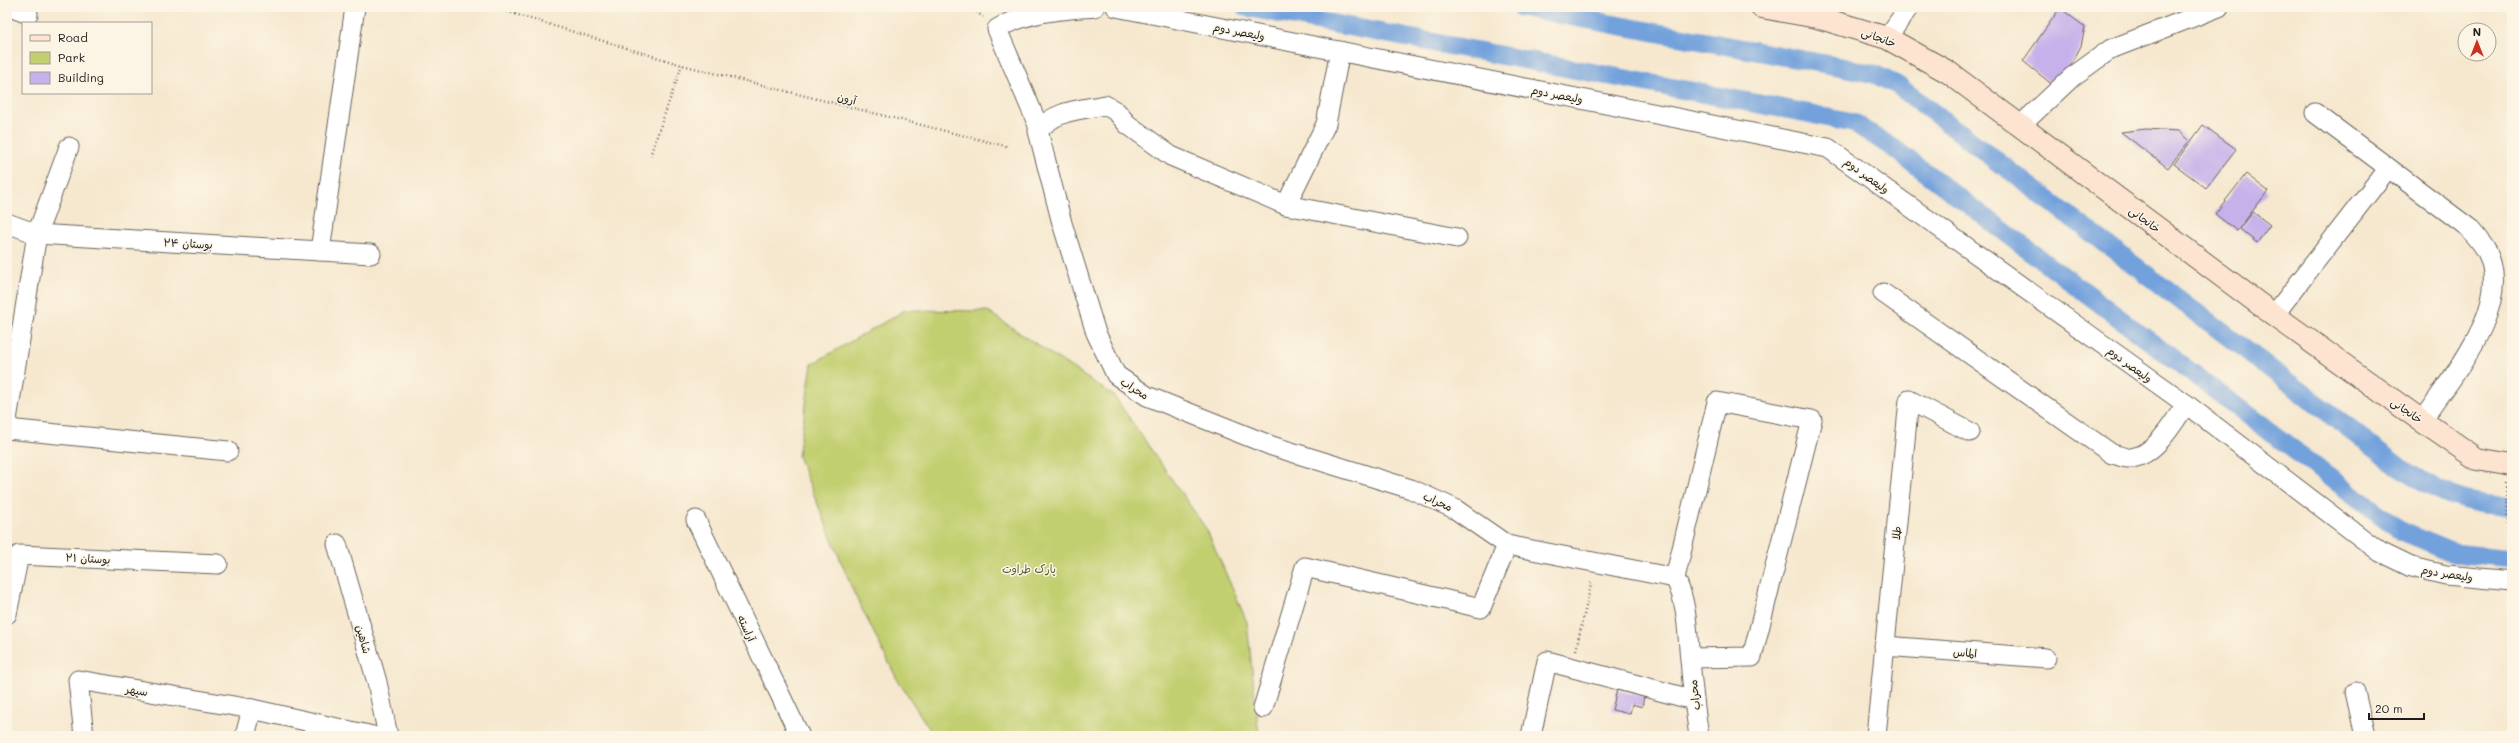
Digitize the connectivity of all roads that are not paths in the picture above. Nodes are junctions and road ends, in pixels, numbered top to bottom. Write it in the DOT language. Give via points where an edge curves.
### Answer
graph roads {
  1 [pos="10,7"];
  2 [pos="355,7"];
  3 [pos="1095,7"];
  4 [pos="1116,7"];
  5 [pos="1762,7"];
  6 [pos="1909,7"];
  7 [pos="2219,7"];
  8 [pos="28,14"];
  9 [pos="1887,38"];
  10 [pos="1340,51"];
  11 [pos="2315,113"];
  12 [pos="2020,126"];
  13 [pos="1040,130"];
  14 [pos="69,147"];
  15 [pos="2388,168"];
  16 [pos="1286,205"];
  17 [pos="7,223"];
  18 [pos="36,234"];
  19 [pos="1457,238"];
  20 [pos="320,251"];
  21 [pos="371,254"];
  22 [pos="1883,293"];
  23 [pos="2274,315"];
  24 [pos="2186,404"];
  25 [pos="7,420"];
  26 [pos="2422,421"];
  27 [pos="7,429"];
  28 [pos="1970,432"];
  29 [pos="228,451"];
  30 [pos="2512,465"];
  31 [pos="696,520"];
  32 [pos="337,544"];
  33 [pos="1507,544"];
  34 [pos="218,564"];
  35 [pos="2511,572"];
  36 [pos="1674,578"];
  37 [pos="7,614"];
  38 [pos="1884,646"];
  39 [pos="1690,658"];
  40 [pos="2046,658"];
  41 [pos="2355,692"];
  42 [pos="1694,700"];
  43 [pos="1263,708"];
  44 [pos="252,709"];
  45 [pos="84,736"];
  46 [pos="244,736"];
  47 [pos="373,736"];
  48 [pos="388,736"];
  49 [pos="800,736"];
  50 [pos="1532,736"];
  51 [pos="1699,736"];
  52 [pos="1876,736"];
  53 [pos="2365,736"];
  1 -- 8 [label="street"];
  2 -- 20 [label="street"];
  3 -- 13 [label="street" via="1046,11 1012,20 997,29"];
  4 -- 10 [label="street, ولیعصر دوم"];
  5 -- 9 [label="main road, خانجانی" via="1816,17"];
  6 -- 9 [label="street"];
  7 -- 12 [label="street" via="2112,49 2072,77"];
  9 -- 12 [label="main road, خانجانی" via="1948,72"];
  10 -- 16 [label="street" via="1326,124"];
  10 -- 24 [label="street, ولیعصر دوم" via="1828,148"];
  11 -- 15 [label="street"];
  12 -- 23 [label="main road, خانجانی"];
  13 -- 16 [label="street" via="1052,118 1105,105 1171,156"];
  13 -- 33 [label="street, محراب" via="1062,223 1094,326 1116,375 1147,396 1272,446 1411,489 1455,509"];
  14 -- 18 [label="street"];
  15 -- 23 [label="street"];
  15 -- 26 [label="street" via="2469,228 2487,253 2493,278 2491,302 2483,328"];
  16 -- 19 [label="street"];
  17 -- 18 [label="street, بوستان ۲۴"];
  18 -- 20 [label="street, بوستان ۲۴"];
  18 -- 25 [label="street"];
  20 -- 21 [label="street, بوستان ۲۴"];
  22 -- 24 [label="street" via="2112,454 2131,458 2144,453 2161,441"];
  23 -- 26 [label="main road, خانجانی"];
  24 -- 35 [label="street, ولیعصر دوم" via="2380,552 2411,567 2446,575"];
  26 -- 30 [label="main road, خانجانی" via="2477,459"];
  27 -- 29 [label="street"];
  28 -- 38 [label="street, طلا" via="1909,400"];
  31 -- 49 [label="street, آراسته"];
  32 -- 48 [label="street, شاهین" via="377,682"];
  33 -- 36 [label="street, محراب"];
  33 -- 43 [label="street" via="1480,608 1305,567"];
  34 -- 37 [label="street, بوستان ۲۱" via="19,555"];
  36 -- 39 [label="street, محراب" via="1683,595"];
  36 -- 39 [label="street" via="1717,402 1812,420 1752,657"];
  38 -- 40 [label="street, الماس"];
  38 -- 52 [label="street, طلا"];
  39 -- 42 [label="street, محراب"];
  41 -- 53 [label="street"];
  42 -- 50 [label="street" via="1548,661"];
  42 -- 51 [label="street, محراب"];
  44 -- 45 [label="street, سپهر" via="78,680"];
  44 -- 46 [label="street"];
  44 -- 47 [label="street, سپهر"];
}
